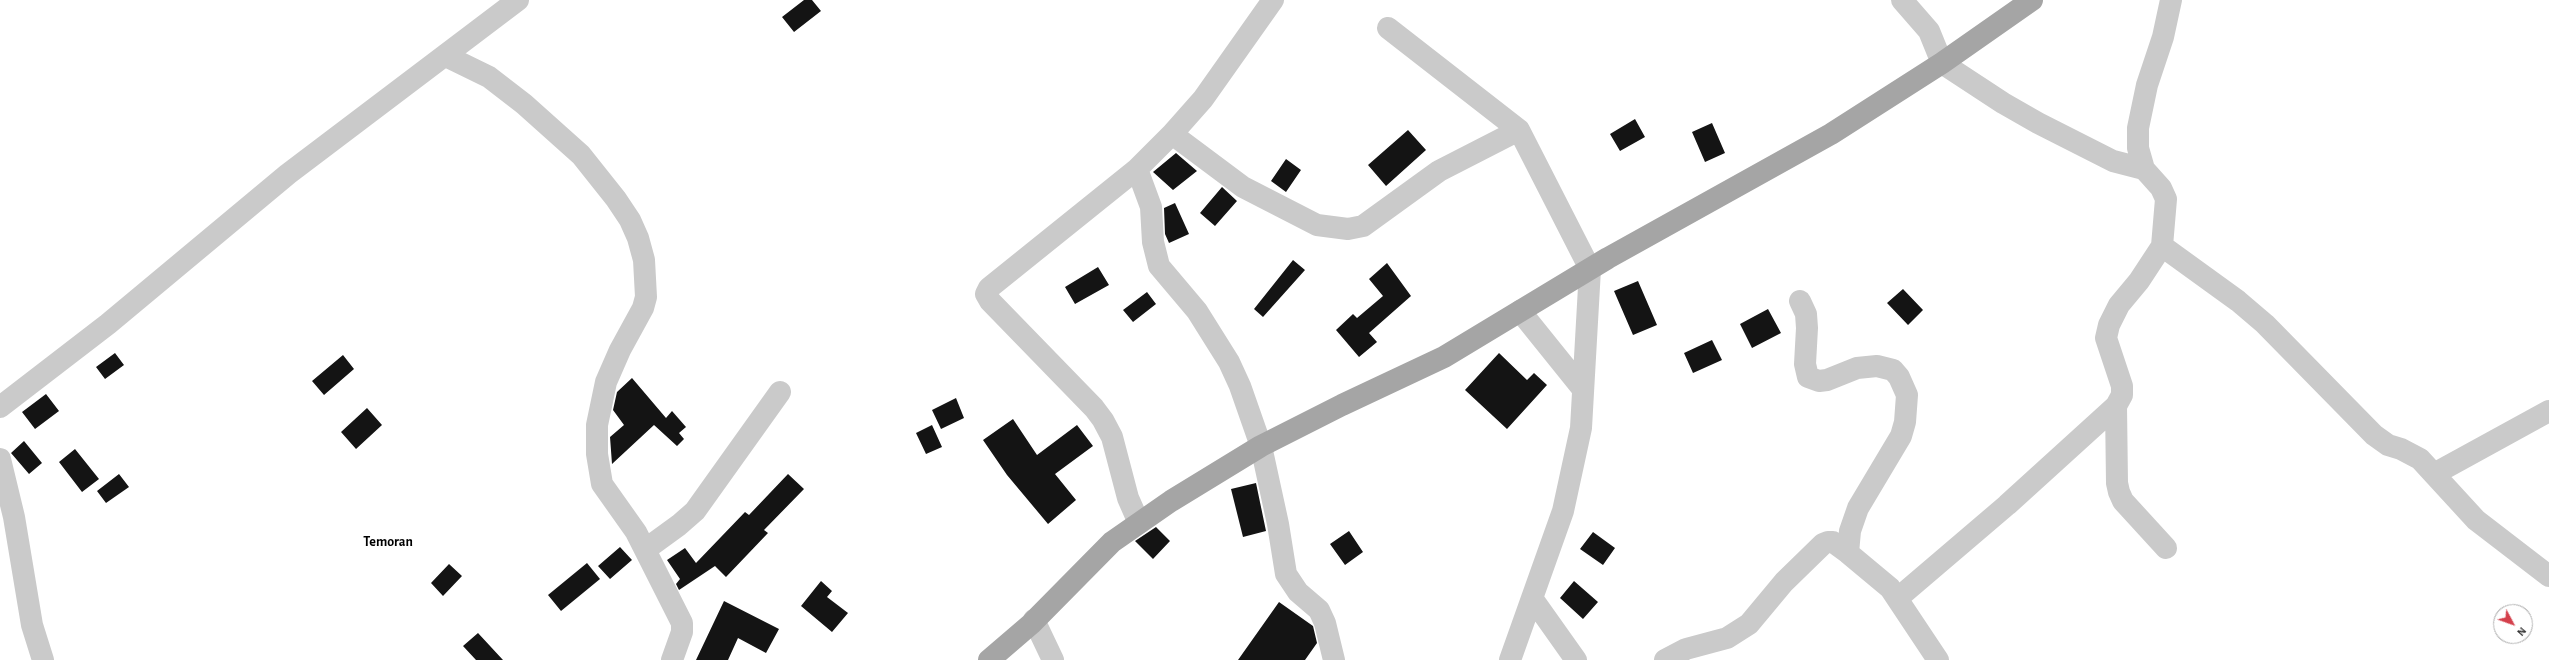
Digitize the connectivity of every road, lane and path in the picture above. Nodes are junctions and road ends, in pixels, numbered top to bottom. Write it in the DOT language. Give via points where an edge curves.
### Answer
graph roads {
  1 [pos="518,0"];
  2 [pos="1273,0"];
  3 [pos="1902,0"];
  4 [pos="2032,0"];
  5 [pos="2170,0"];
  6 [pos="1388,28"];
  7 [pos="446,56"];
  8 [pos="1942,62"];
  9 [pos="1519,130"];
  10 [pos="1172,134"];
  11 [pos="1138,169"];
  12 [pos="2144,169"];
  13 [pos="2162,246"];
  14 [pos="1590,269"];
  15 [pos="1800,301"];
  16 [pos="1520,311"];
  17 [pos="1582,388"];
  18 [pos="780,392"];
  19 [pos="2116,406"];
  20 [pos="0,407"];
  21 [pos="2549,411"];
  22 [pos="1262,446"];
  23 [pos="0,459"];
  24 [pos="2434,474"];
  25 [pos="1139,523"];
  26 [pos="2166,548"];
  27 [pos="646,549"];
  28 [pos="1848,552"];
  29 [pos="2549,576"];
  30 [pos="1532,598"];
  31 [pos="1898,598"];
  32 [pos="1034,620"];
  33 [pos="43,660"];
  34 [pos="672,660"];
  35 [pos="989,660"];
  36 [pos="1054,660"];
  37 [pos="1334,660"];
  38 [pos="1510,660"];
  39 [pos="1576,660"];
  40 [pos="1665,660"];
  41 [pos="1938,660"];
  1 -- 7 [label="street"];
  2 -- 10 [label="street" via="1204,99"];
  3 -- 8 [label="street" via="1929,31"];
  4 -- 8 [label="main road"];
  5 -- 12 [label="street" via="2164,37 2147,85 2139,121 2138,148"];
  6 -- 9 [label="street"];
  7 -- 20 [label="street" via="288,174 108,324"];
  7 -- 27 [label="street" via="489,77 524,104 581,155 616,199 638,238 644,260 646,297 606,382 597,425 597,454 602,484"];
  8 -- 12 [label="street" via="2038,123 2114,161"];
  8 -- 14 [label="main road" via="1831,134"];
  9 -- 10 [label="street" via="1439,172 1363,226 1348,229 1317,225 1243,187"];
  9 -- 14 [label="street"];
  10 -- 11 [label="street"];
  11 -- 22 [label="street" via="1151,207 1153,242 1159,266 1197,310 1228,362"];
  11 -- 25 [label="street" via="989,288 986,294 1103,420 1112,437 1126,492"];
  12 -- 13 [label="street" via="2161,188 2166,198"];
  13 -- 19 [label="street" via="2139,281 2119,305 2109,325 2106,338 2122,386 2122,395"];
  13 -- 24 [label="street" via="2260,319 2380,440 2412,454"];
  14 -- 16 [label="main road"];
  14 -- 17 [label="street"];
  15 -- 28 [label="street" via="1807,321 1805,364 1808,377 1819,381 1828,380 1857,368 1877,366 1893,370 1902,381 1908,395 1901,436 1858,508 1850,531"];
  16 -- 17 [label="street"];
  16 -- 22 [label="main road" via="1444,357"];
  17 -- 30 [label="street" via="1581,428 1563,512"];
  18 -- 27 [label="street" via="695,511"];
  19 -- 26 [label="street" via="2119,492 2123,501"];
  19 -- 31 [label="street" via="2007,505"];
  21 -- 24 [label="street"];
  22 -- 25 [label="main road"];
  22 -- 37 [label="street" via="1286,574 1298,592 1319,610 1326,623"];
  23 -- 33 [label="street" via="14,517 32,625"];
  24 -- 29 [label="street" via="2476,520"];
  25 -- 32 [label="main road" via="1112,542"];
  27 -- 34 [label="street" via="682,623 682,632"];
  28 -- 31 [label="street" via="1872,571"];
  28 -- 40 [label="street" via="1833,542 1823,544 1784,582 1749,624 1727,638 1686,649"];
  30 -- 38 [label="street"];
  30 -- 39 [label="street"];
  31 -- 41 [label="street"];
  32 -- 35 [label="main road"];
  32 -- 36 [label="street"];
}
